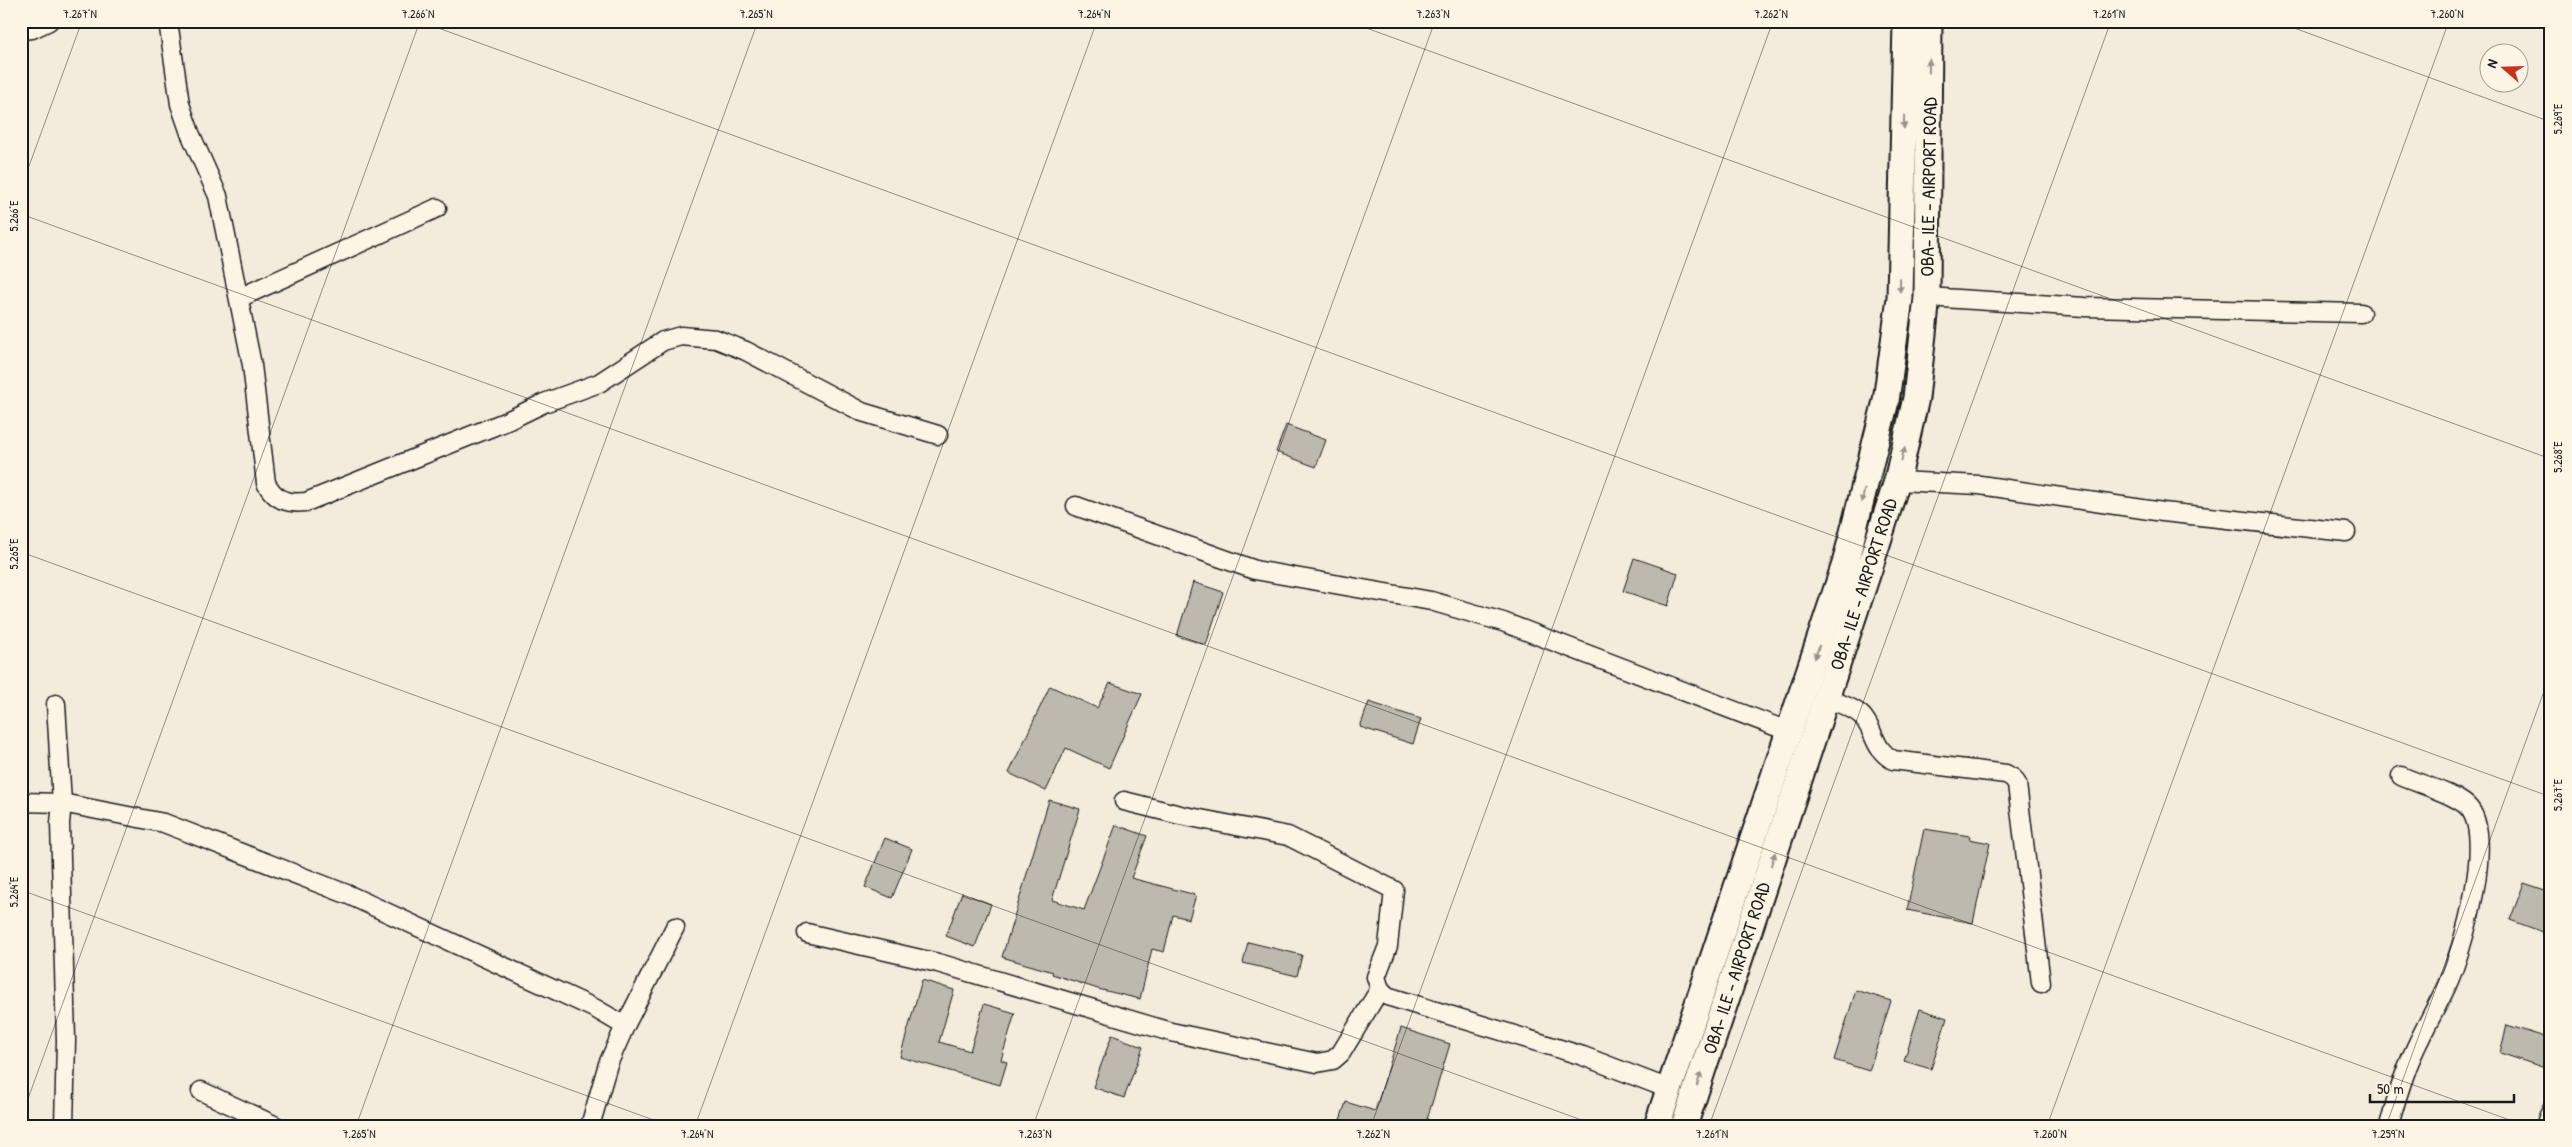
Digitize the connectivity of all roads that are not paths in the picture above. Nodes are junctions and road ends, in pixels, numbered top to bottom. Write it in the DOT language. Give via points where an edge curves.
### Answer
graph roads {
  1 [pos="49,21"];
  2 [pos="168,21"];
  3 [pos="1906,21"];
  4 [pos="1929,21"];
  5 [pos="21,30"];
  6 [pos="437,208"];
  7 [pos="1926,297"];
  8 [pos="239,298"];
  9 [pos="2361,313"];
  10 [pos="938,435"];
  11 [pos="1897,481"];
  12 [pos="1076,506"];
  13 [pos="2346,532"];
  14 [pos="1826,698"];
  15 [pos="56,704"];
  16 [pos="1790,732"];
  17 [pos="2401,776"];
  18 [pos="1124,801"];
  19 [pos="21,802"];
  20 [pos="62,803"];
  21 [pos="675,927"];
  22 [pos="807,933"];
  23 [pos="2041,983"];
  24 [pos="1380,989"];
  25 [pos="625,1026"];
  26 [pos="1669,1089"];
  27 [pos="201,1091"];
  28 [pos="2551,1110"];
  29 [pos="64,1126"];
  30 [pos="276,1126"];
  31 [pos="590,1126"];
  32 [pos="1657,1126"];
  33 [pos="1684,1126"];
  34 [pos="2389,1126"];
  35 [pos="2545,1126"];
  1 -- 5 [label="street"];
  2 -- 8 [label="street" via="180,104 218,196"];
  3 -- 16 [label="main road, OBA- ILE - AIRPORT ROAD, one-way" via="1900,298 1886,401 1845,564"];
  7 -- 4 [label="main road, OBA- ILE - AIRPORT ROAD, one-way"];
  6 -- 8 [label="street"];
  7 -- 9 [label="street" via="2085,307"];
  11 -- 7 [label="main road, OBA- ILE - AIRPORT ROAD, one-way" via="1916,398"];
  8 -- 10 [label="street" via="252,365 266,483 271,493 281,501 306,502 544,403 589,388 663,341 681,336 703,336 724,342 862,412"];
  11 -- 13 [label="street" via="1980,485 2163,512"];
  11 -- 14 [label="main road, OBA- ILE - AIRPORT ROAD"];
  12 -- 16 [label="street" via="1255,570 1431,601 1504,622"];
  14 -- 23 [label="street" via="1860,715 1871,729 1877,746 1893,760 2006,774 2013,778 2017,784"];
  33 -- 14 [label="main road, OBA- ILE - AIRPORT ROAD, one-way"];
  15 -- 20 [label="street"];
  16 -- 26 [label="main road, OBA- ILE - AIRPORT ROAD"];
  17 -- 34 [label="street" via="2467,806 2475,822 2480,848 2457,958 2448,984 2408,1066"];
  18 -- 24 [label="street" via="1288,836 1394,890 1388,946 1376,976"];
  19 -- 20 [label="street"];
  20 -- 25 [label="street" via="164,823 349,894 596,1009"];
  20 -- 29 [label="street" via="66,1040"];
  21 -- 25 [label="street"];
  22 -- 24 [label="street" via="938,963 1171,1032 1317,1064 1333,1060 1341,1053"];
  24 -- 26 [label="street" via="1387,996 1583,1056"];
  25 -- 31 [label="street" via="608,1064"];
  26 -- 32 [label="main road, OBA- ILE - AIRPORT ROAD"];
  27 -- 30 [label="street"];
  28 -- 35 [label="street"];
}
